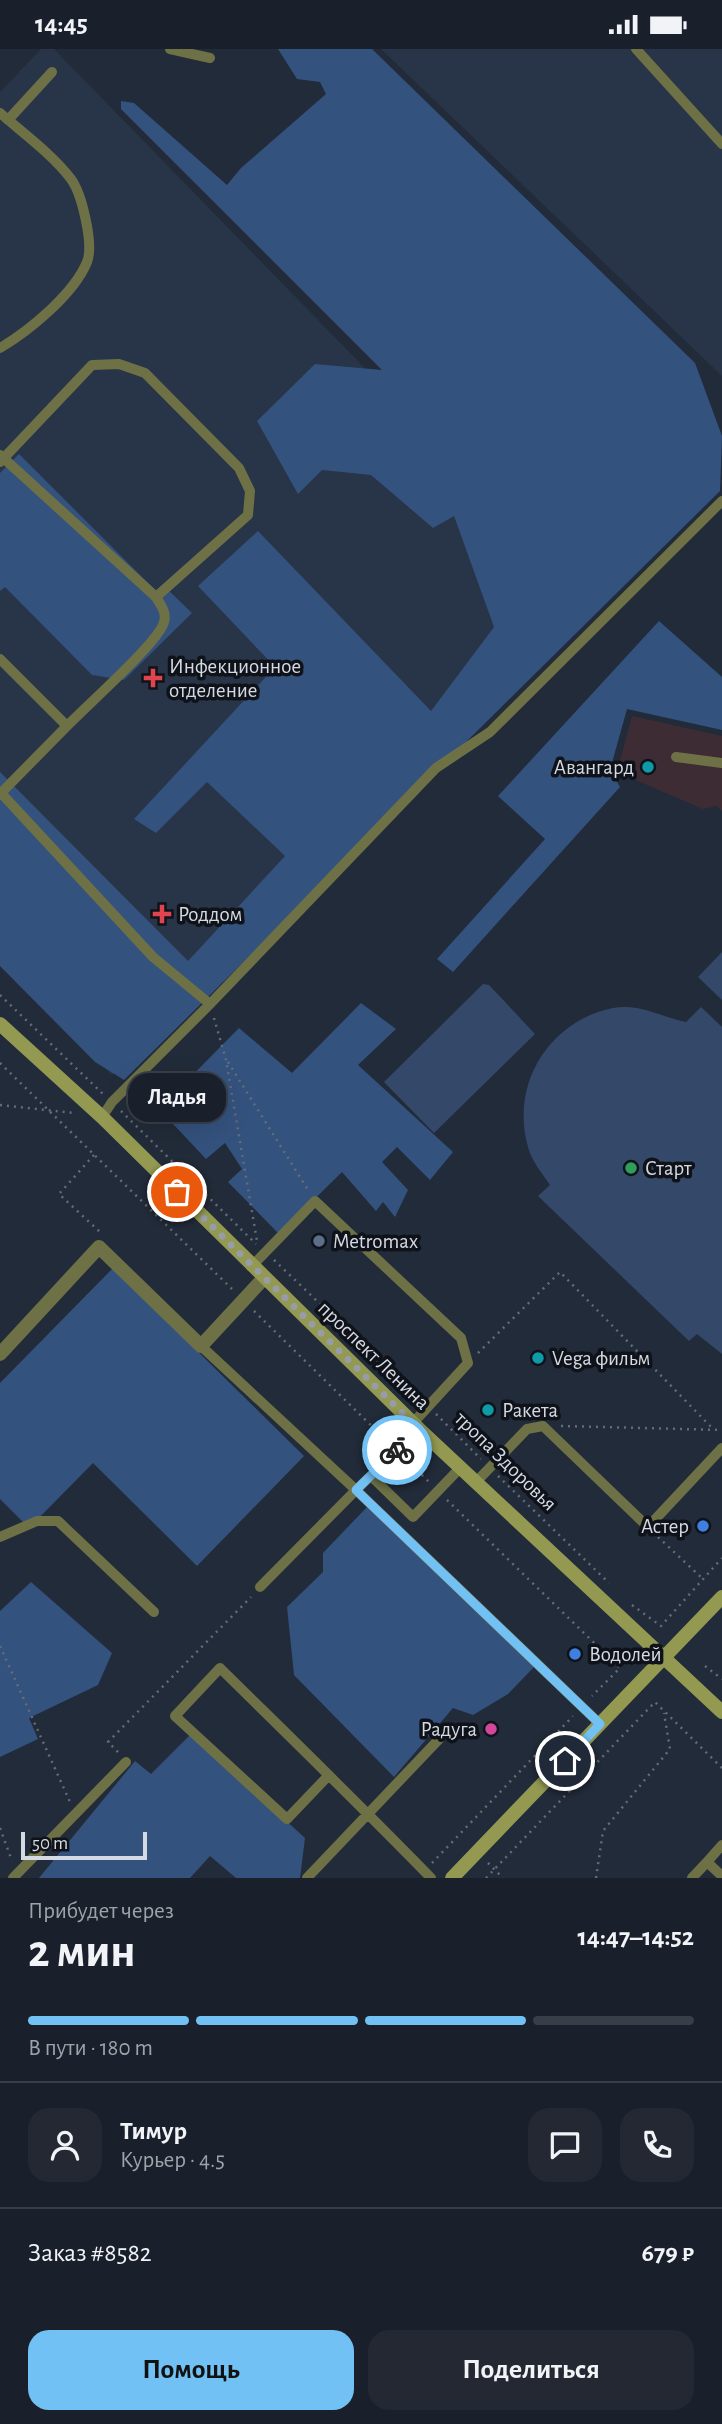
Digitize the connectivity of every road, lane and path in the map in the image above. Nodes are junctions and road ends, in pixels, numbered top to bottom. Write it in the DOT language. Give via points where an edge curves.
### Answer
graph roads {
  1 [pos="170,49"];
  2 [pos="636,49"];
  3 [pos="210,58"];
  4 [pos="51,72"];
  5 [pos="4,116"];
  6 [pos="722,144"];
  7 [pos="0,348"];
  8 [pos="2,458"];
  9 [pos="722,501"];
  10 [pos="156,597"];
  11 [pos="0,659"];
  12 [pos="66,726"];
  13 [pos="676,757"];
  14 [pos="722,763"];
  15 [pos="0,792"];
  16 [pos="0,995"];
  17 [pos="211,1005"];
  18 [pos="0,1024"];
  19 [pos="226,1060"];
  20 [pos="0,1063"];
  21 [pos="112,1103"];
  22 [pos="0,1105"];
  23 [pos="49,1110"];
  24 [pos="75,1113"];
  25 [pos="102,1117"];
  26 [pos="315,1201"];
  27 [pos="261,1249"];
  28 [pos="251,1267"];
  29 [pos="264,1278"];
  30 [pos="243,1300"];
  31 [pos="201,1346"];
  32 [pos="0,1354"];
  33 [pos="468,1363"];
  34 [pos="429,1408"];
  35 [pos="416,1426"];
  36 [pos="543,1426"];
  37 [pos="714,1430"];
  38 [pos="722,1430"];
  39 [pos="722,1448"];
  40 [pos="397,1451"];
  41 [pos="461,1467"];
  42 [pos="489,1467"];
  43 [pos="371,1476"];
  44 [pos="476,1482"];
  45 [pos="356,1490"];
  46 [pos="438,1491"];
  47 [pos="648,1527"];
  48 [pos="0,1537"];
  49 [pos="722,1558"];
  50 [pos="703,1579"];
  51 [pos="612,1586"];
  52 [pos="260,1587"];
  53 [pos="722,1597"];
  54 [pos="631,1605"];
  55 [pos="154,1612"];
  56 [pos="0,1646"];
  57 [pos="665,1657"];
  58 [pos="705,1666"];
  59 [pos="722,1679"];
  60 [pos="582,1707"];
  61 [pos="664,1711"];
  62 [pos="722,1712"];
  63 [pos="600,1724"];
  64 [pos="442,1736"];
  65 [pos="127,1762"];
  66 [pos="722,1768"];
  67 [pos="329,1775"];
  68 [pos="368,1813"];
  69 [pos="76,1814"];
  70 [pos="0,1828"];
  71 [pos="722,1845"];
  72 [pos="477,1853"];
  73 [pos="707,1862"];
  74 [pos="494,1869"];
  75 [pos="428,1875"];
  76 [pos="15,1876"];
  77 [pos="722,1876"];
  78 [pos="307,1878"];
  79 [pos="453,1878"];
  80 [pos="486,1878"];
  81 [pos="503,1878"];
  82 [pos="596,1878"];
  83 [pos="692,1878"];
  1 -- 3 [label="lane"];
  2 -- 6 [label="lane"];
  4 -- 5 [label="lane"];
  5 -- 7 [label="lane" via="72,180 85,211 88,260 71,286 27,333"];
  8 -- 10 [label="lane"];
  8 -- 10 [label="lane" via="92,365 119,364 145,373 239,468 250,491 248,515"];
  9 -- 17 [label="lane" via="490,732 436,768"];
  10 -- 12 [label="lane" via="164,611 164,623 146,647"];
  11 -- 12 [label="lane"];
  12 -- 15 [label="lane"];
  13 -- 14 [label="lane"];
  15 -- 17 [label="lane" via="153,957"];
  16 -- 21 [label="path, тропа Здоровья"];
  17 -- 19 [label="path"];
  17 -- 21 [label="lane"];
  18 -- 25 [label="street, проспект Ленина"];
  19 -- 26 [label="path"];
  19 -- 27 [label="path"];
  20 -- 23 [label="path"];
  21 -- 25 [label="lane"];
  21 -- 27 [label="path, тропа Здоровья"];
  22 -- 23 [label="path"];
  23 -- 24 [label="path"];
  23 -- 30 [label="path"];
  25 -- 28 [label="street, проспект Ленина"];
  26 -- 27 [label="lane"];
  26 -- 33 [label="lane" via="461,1338"];
  27 -- 28 [label="lane"];
  27 -- 34 [label="path, тропа Здоровья"];
  28 -- 29 [label="street, проспект Ленина"];
  29 -- 30 [label="street"];
  29 -- 35 [label="street, проспект Ленина"];
  30 -- 31 [label="street"];
  30 -- 40 [label="path"];
  31 -- 32 [label="street" via="99,1247"];
  31 -- 45 [label="lane"];
  33 -- 34 [label="lane"];
  33 -- 37 [label="path" via="560,1272"];
  34 -- 35 [label="lane"];
  34 -- 42 [label="path, тропа Здоровья"];
  35 -- 40 [label="lane"];
  35 -- 41 [label="street, проспект Ленина"];
  36 -- 37 [label="path"];
  36 -- 42 [label="lane" via="527,1430"];
  36 -- 47 [label="lane"];
  37 -- 38 [label="path"];
  39 -- 47 [label="lane"];
  40 -- 43 [label="lane"];
  40 -- 46 [label="path"];
  41 -- 44 [label="street, проспект Ленина"];
  41 -- 46 [label="lane"];
  42 -- 44 [label="lane"];
  42 -- 51 [label="path, тропа Здоровья"];
  43 -- 45 [label="lane"];
  43 -- 46 [label="lane" via="413,1517"];
  44 -- 57 [label="street, проспект Ленина"];
  45 -- 52 [label="lane"];
  45 -- 60 [label="lane"];
  46 -- 60 [label="path" via="620,1668"];
  47 -- 50 [label="path"];
  48 -- 55 [label="lane" via="37,1521 58,1521"];
  49 -- 50 [label="path"];
  50 -- 54 [label="path" via="661,1626"];
  52 -- 65 [label="path" via="108,1742"];
  53 -- 57 [label="street"];
  56 -- 69 [label="path"];
  57 -- 62 [label="street, проспект Ленина"];
  57 -- 63 [label="street"];
  58 -- 59 [label="path"];
  60 -- 63 [label="lane"];
  60 -- 75 [label="path"];
  61 -- 66 [label="path"];
  61 -- 74 [label="path" via="654,1702"];
  61 -- 82 [label="path" via="670,1749 603,1831"];
  63 -- 72 [label="street"];
  64 -- 68 [label="lane"];
  65 -- 69 [label="lane"];
  67 -- 67 [label="lane" via="220,1668 175,1716 287,1819"];
  67 -- 68 [label="lane"];
  68 -- 75 [label="lane"];
  68 -- 78 [label="lane"];
  69 -- 76 [label="lane"];
  70 -- 76 [label="path"];
  71 -- 73 [label="lane"];
  72 -- 74 [label="path"];
  72 -- 79 [label="street"];
  73 -- 77 [label="lane"];
  73 -- 83 [label="lane"];
  74 -- 80 [label="path"];
  74 -- 81 [label="path"];
}
